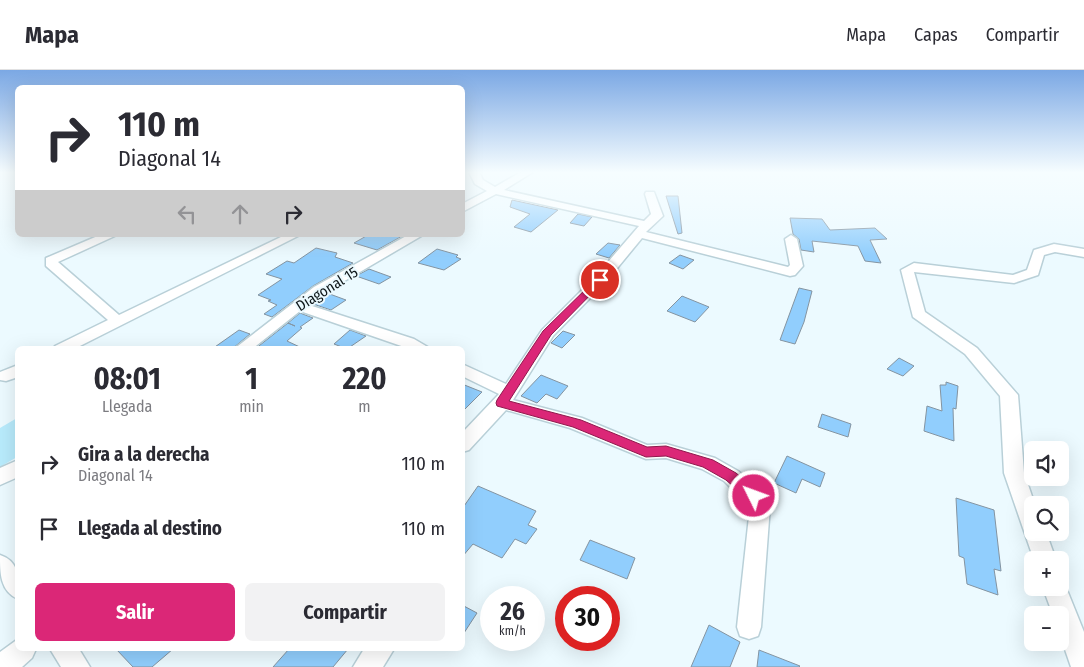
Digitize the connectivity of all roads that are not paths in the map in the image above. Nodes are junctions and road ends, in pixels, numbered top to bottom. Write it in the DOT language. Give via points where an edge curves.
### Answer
graph roads {
  1 [pos="480,200"];
  2 [pos="530,200"];
  3 [pos="652,200"];
  4 [pos="465,208"];
  5 [pos="644,229"];
  6 [pos="106,237"];
  7 [pos="290,237"];
  8 [pos="413,237"];
  9 [pos="791,239"];
  10 [pos="1084,253"];
  11 [pos="299,306"];
  12 [pos="118,321"];
  13 [pos="405,345"];
  14 [pos="67,346"];
  15 [pos="246,346"];
  16 [pos="465,371"];
  17 [pos="15,372"];
  18 [pos="15,380"];
  19 [pos="505,397"];
  20 [pos="465,442"];
  21 [pos="15,470"];
  22 [pos="0,477"];
  23 [pos="1024,502"];
  24 [pos="0,565"];
  25 [pos="15,584"];
  26 [pos="1058,596"];
  27 [pos="749,627"];
  28 [pos="21,651"];
  29 [pos="65,651"];
  30 [pos="379,651"];
  31 [pos="1084,666"];
  32 [pos="2,667"];
  33 [pos="77,667"];
  34 [pos="366,667"];
  1 -- 4 [label="street"];
  2 -- 5 [label="street"];
  3 -- 5 [label="street" via="657,216"];
  5 -- 9 [label="street" via="790,272 797,266"];
  5 -- 19 [label="street" via="600,280 547,333"];
  6 -- 12 [label="street" via="52,258 51,263"];
  7 -- 12 [label="street"];
  8 -- 11 [label="street, Diagonal 15" via="319,290"];
  10 -- 23 [label="street" via="1054,248 1038,253 1032,272 1014,279 914,267 907,270 918,314 971,351 1009,395 1014,473"];
  11 -- 13 [label="street"];
  11 -- 15 [label="street, Diagonal 15"];
  12 -- 14 [label="street"];
  16 -- 19 [label="street"];
  17 -- 18 [label="street" via="6,376"];
  19 -- 20 [label="street"];
  19 -- 27 [label="street" via="646,452 666,451 708,463 731,476 754,496 760,506"];
  21 -- 22 [label="street"];
  24 -- 25 [label="street"];
  26 -- 31 [label="street"];
  28 -- 32 [label="street"];
  29 -- 33 [label="street"];
  30 -- 34 [label="street"];
}
